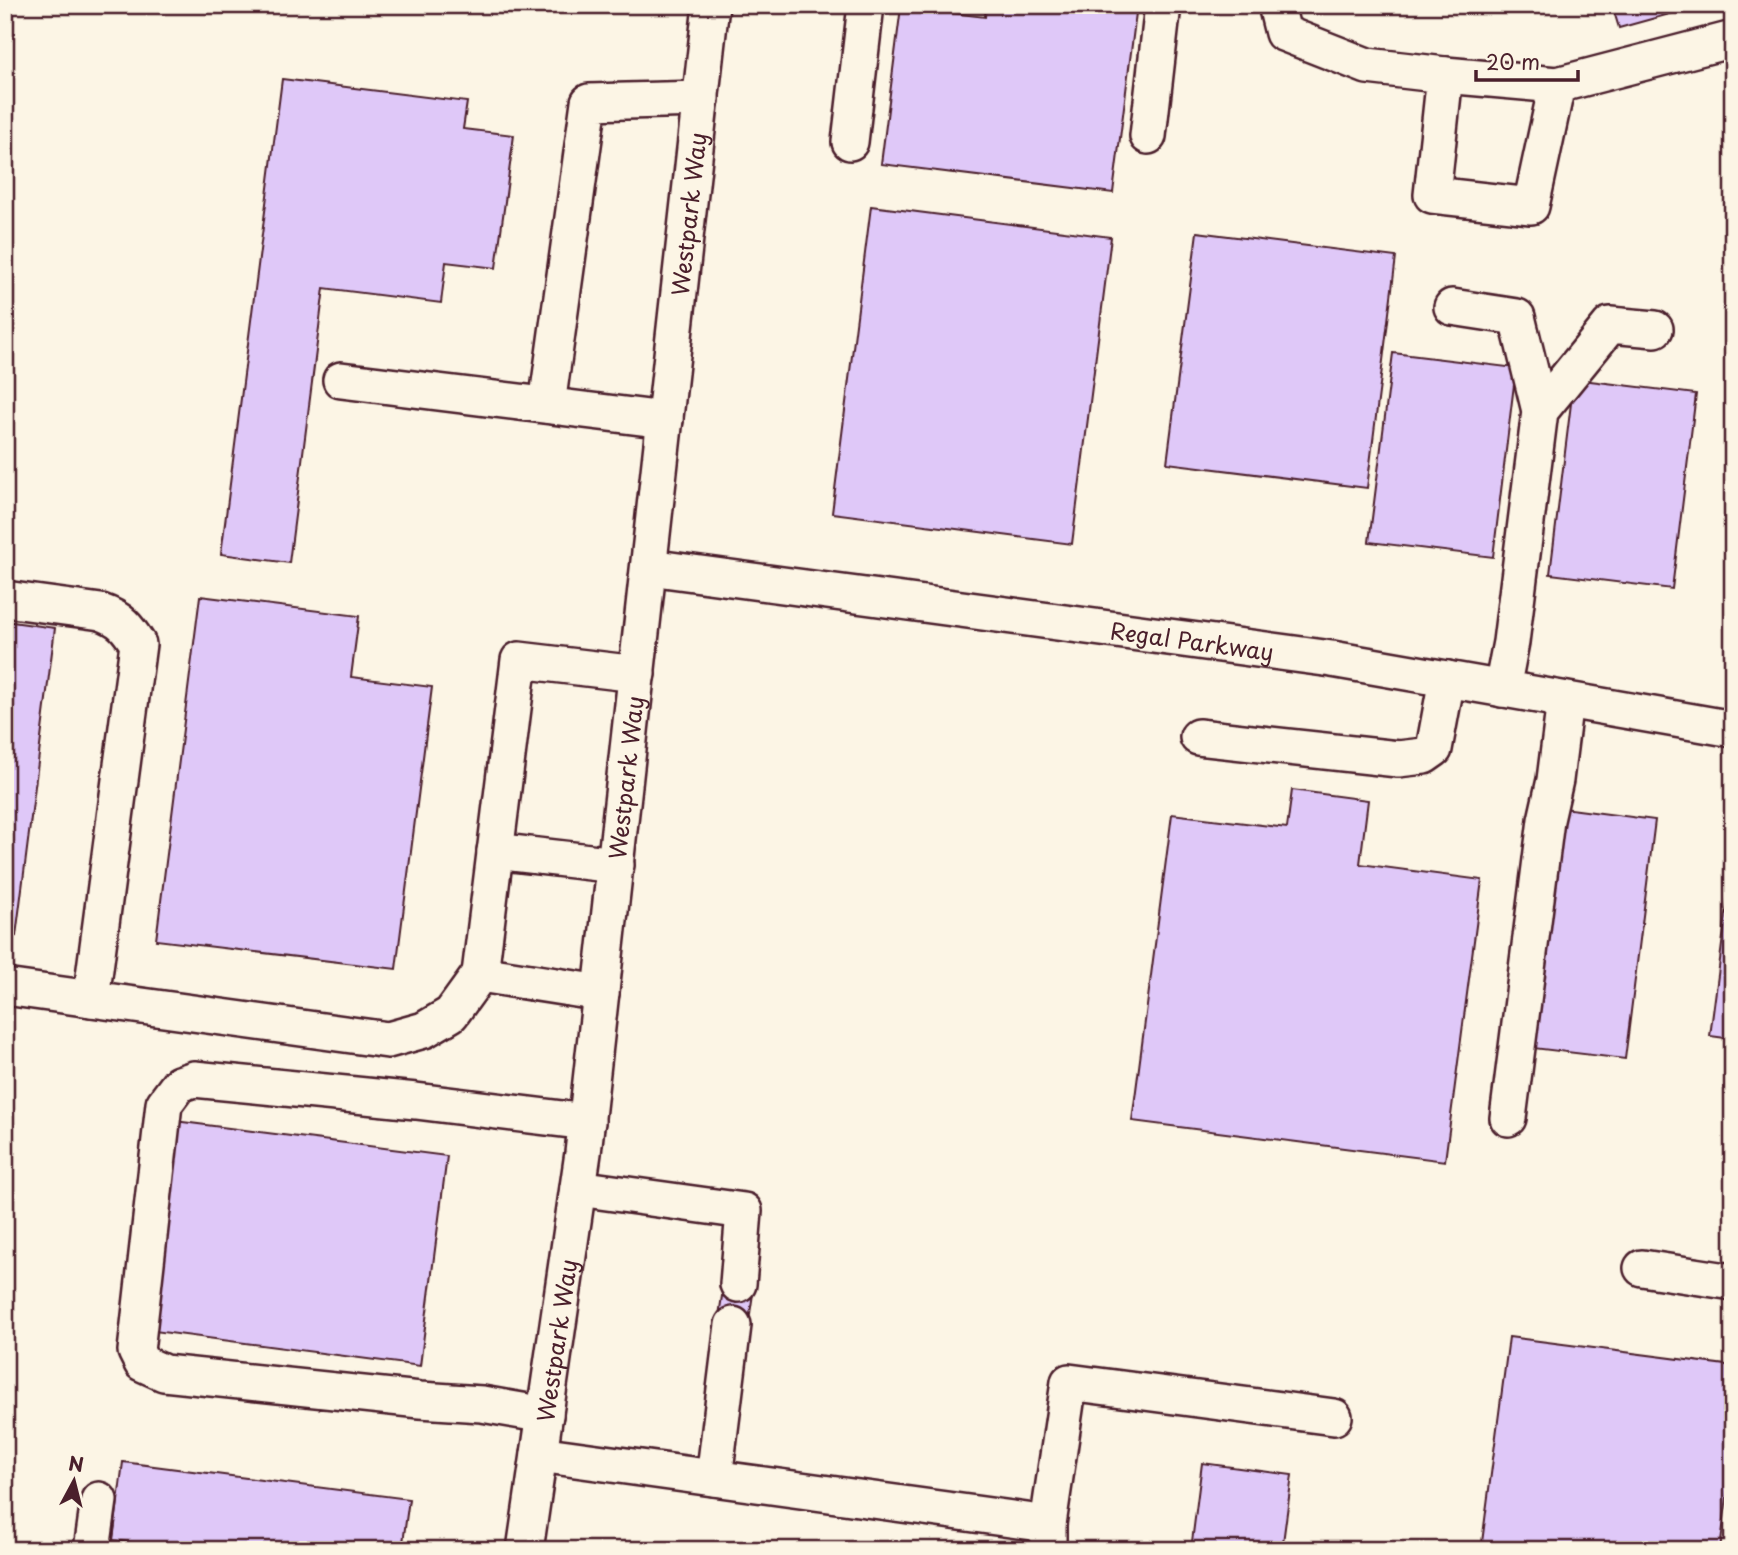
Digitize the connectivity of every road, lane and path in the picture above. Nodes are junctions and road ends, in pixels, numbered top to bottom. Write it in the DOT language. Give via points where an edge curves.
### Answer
graph roads {
  1 [pos="712,5"];
  2 [pos="866,5"];
  3 [pos="1163,5"];
  4 [pos="1276,5"];
  5 [pos="1733,39"];
  6 [pos="1445,75"];
  7 [pos="1557,85"];
  8 [pos="701,99"];
  9 [pos="1147,136"];
  10 [pos="850,142"];
  11 [pos="1452,307"];
  12 [pos="1655,329"];
  13 [pos="341,380"];
  14 [pos="547,405"];
  15 [pos="1540,411"];
  16 [pos="665,420"];
  17 [pos="649,567"];
  18 [pos="5,599"];
  19 [pos="637,674"];
  20 [pos="1447,679"];
  21 [pos="1502,689"];
  22 [pos="1565,699"];
  23 [pos="1733,729"];
  24 [pos="1198,737"];
  25 [pos="495,851"];
  26 [pos="616,865"];
  27 [pos="480,974"];
  28 [pos="5,987"];
  29 [pos="601,993"];
  30 [pos="91,999"];
  31 [pos="1508,1118"];
  32 [pos="587,1122"];
  33 [pos="578,1188"];
  34 [pos="1642,1268"];
  35 [pos="1733,1282"];
  36 [pos="738,1284"];
  37 [pos="733,1325"];
  38 [pos="545,1415"];
  39 [pos="1334,1417"];
  40 [pos="539,1454"];
  41 [pos="714,1478"];
  42 [pos="99,1500"];
  43 [pos="1048,1537"];
  44 [pos="92,1550"];
  45 [pos="525,1550"];
  1 -- 8 [label="street, Westpark Way"];
  2 -- 10 [label="street"];
  3 -- 9 [label="street"];
  4 -- 6 [label="street" via="1283,33 1367,66"];
  5 -- 7 [label="street"];
  6 -- 7 [label="street"];
  6 -- 7 [label="street" via="1432,195 1531,206"];
  8 -- 14 [label="street" via="589,102"];
  8 -- 16 [label="street, Westpark Way"];
  11 -- 15 [label="street" via="1517,317"];
  12 -- 15 [label="street" via="1610,325"];
  13 -- 14 [label="street"];
  14 -- 16 [label="street"];
  15 -- 21 [label="street"];
  16 -- 17 [label="street, Westpark Way"];
  17 -- 19 [label="street, Westpark Way"];
  17 -- 20 [label="street, Regal Parkway" via="1318,657"];
  18 -- 30 [label="street" via="110,615 125,624 138,644"];
  19 -- 25 [label="street" via="519,660"];
  19 -- 26 [label="street, Westpark Way"];
  20 -- 21 [label="street, Regal Parkway"];
  20 -- 24 [label="street" via="1434,749 1424,756 1398,759"];
  21 -- 22 [label="street, Regal Parkway"];
  22 -- 23 [label="street, Regal Parkway"];
  22 -- 31 [label="street"];
  25 -- 26 [label="street"];
  25 -- 27 [label="street"];
  26 -- 29 [label="street, Westpark Way"];
  27 -- 29 [label="street"];
  27 -- 30 [label="street" via="451,1014 424,1030 388,1040"];
  28 -- 30 [label="street"];
  29 -- 32 [label="street, Westpark Way"];
  32 -- 33 [label="street, Westpark Way"];
  32 -- 38 [label="street" via="194,1079 178,1084 164,1104 136,1352 142,1363 164,1373 482,1404"];
  33 -- 36 [label="street" via="744,1211"];
  33 -- 38 [label="street, Westpark Way"];
  34 -- 35 [label="street"];
  37 -- 41 [label="street"];
  38 -- 40 [label="street, Westpark Way"];
  39 -- 43 [label="street" via="1069,1382"];
  40 -- 41 [label="street"];
  40 -- 45 [label="street, Westpark Way"];
  41 -- 43 [label="street"];
  42 -- 44 [label="street"];
}
